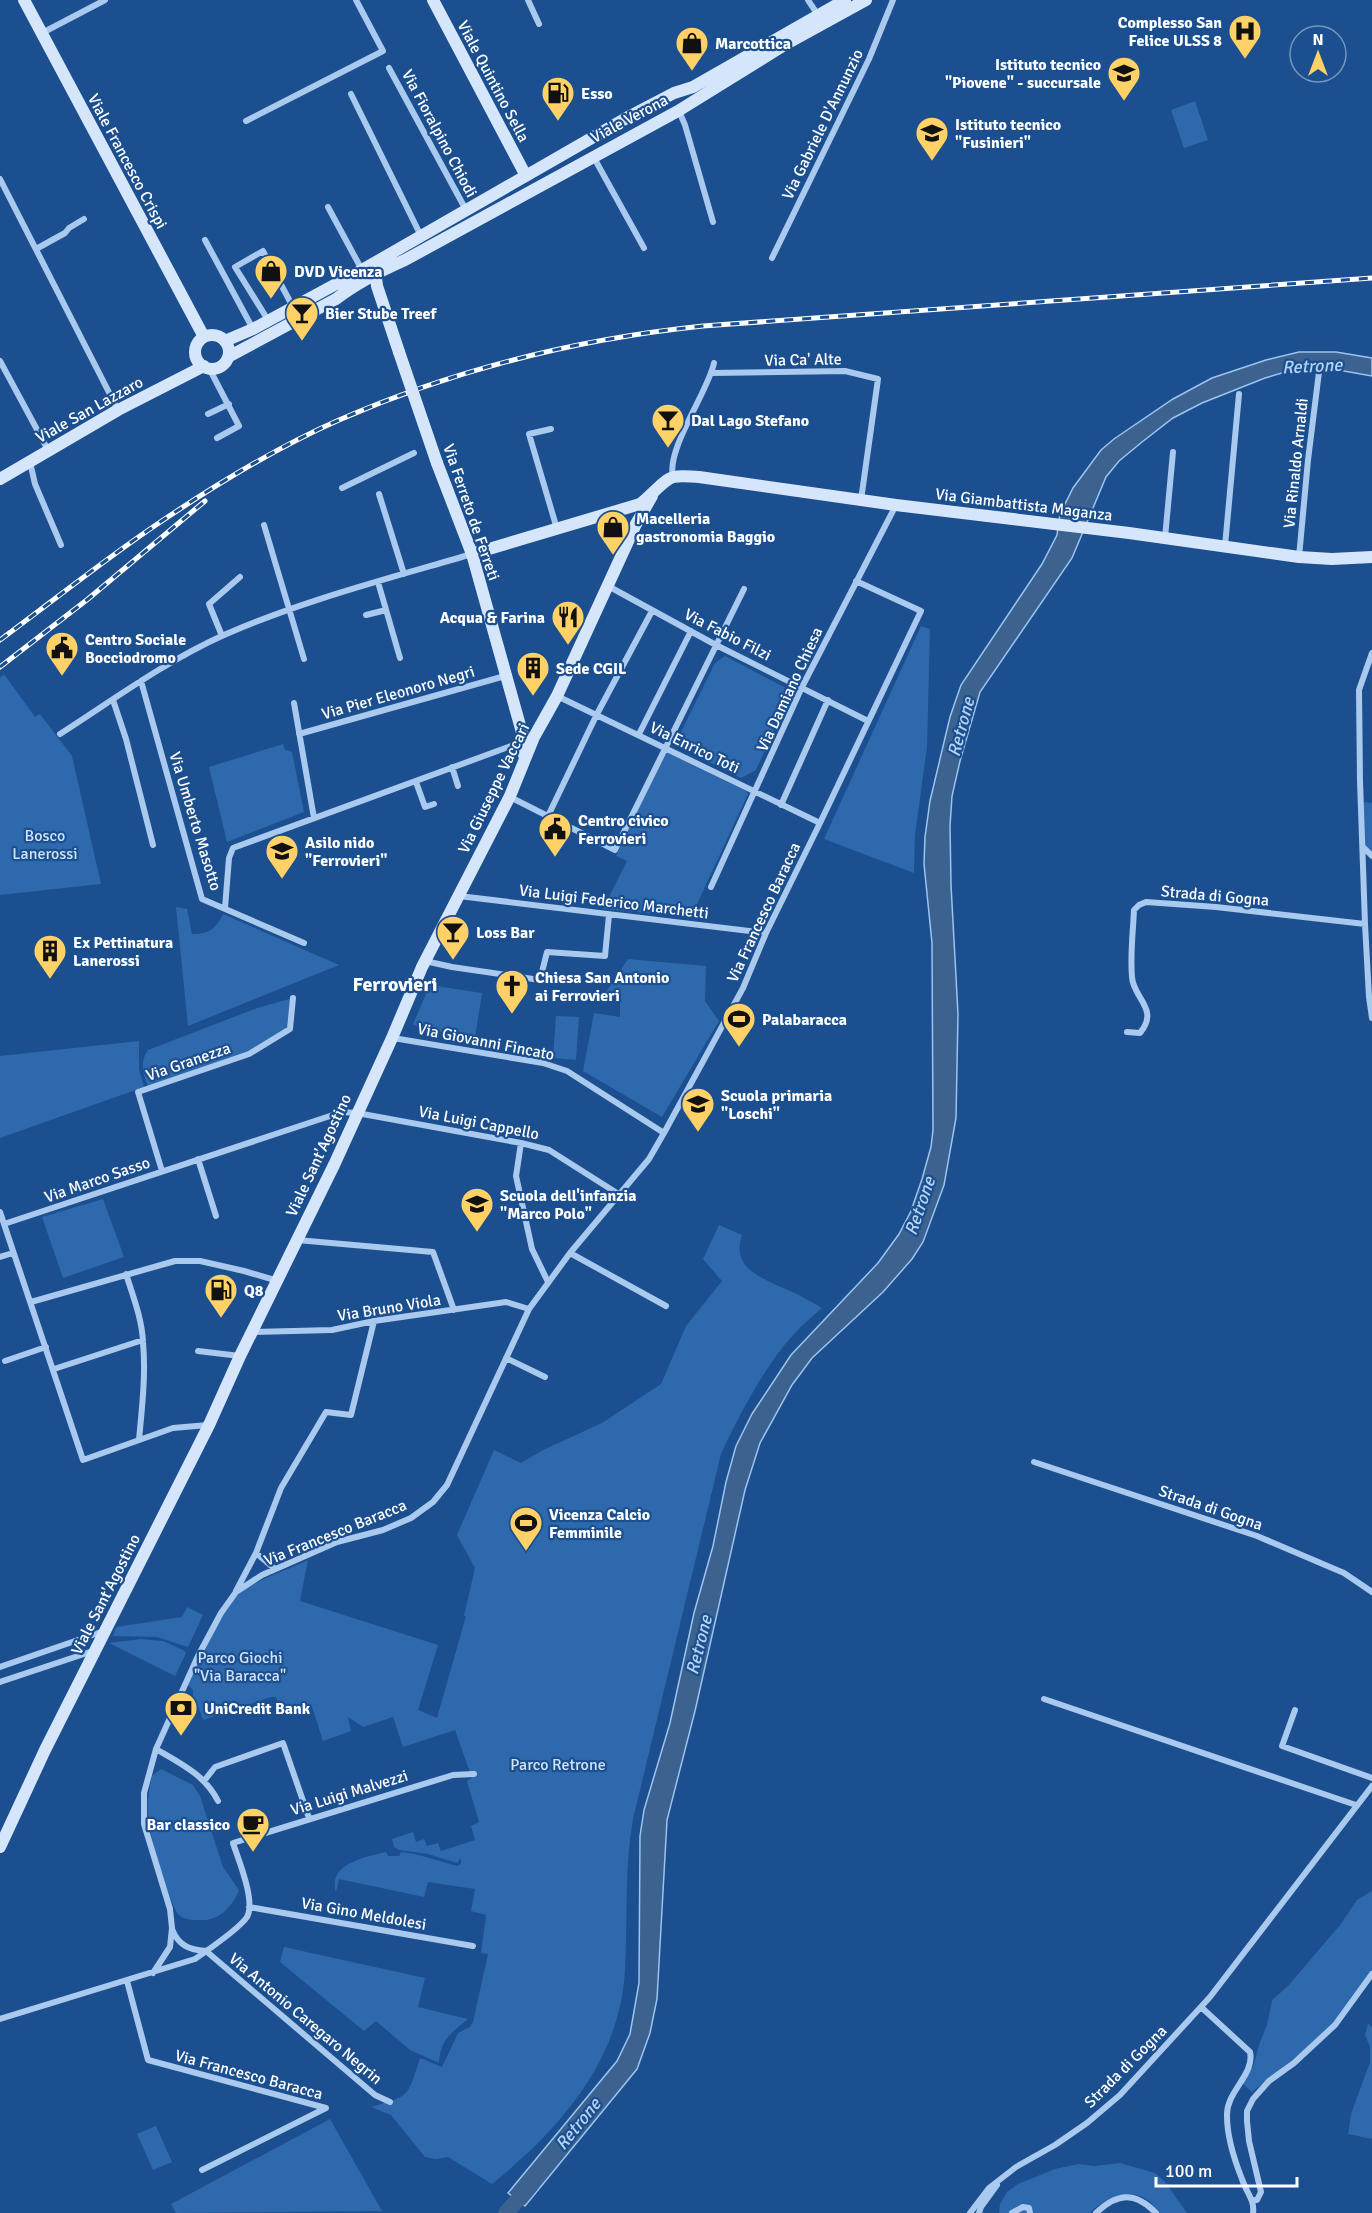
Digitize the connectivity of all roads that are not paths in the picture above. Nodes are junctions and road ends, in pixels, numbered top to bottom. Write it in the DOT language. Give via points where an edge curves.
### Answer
graph roads {
  1 [pos="24,0"];
  2 [pos="105,0"];
  3 [pos="356,0"];
  4 [pos="433,0"];
  5 [pos="528,0"];
  6 [pos="808,0"];
  7 [pos="845,0"];
  8 [pos="866,0"];
  9 [pos="893,0"];
  10 [pos="818,16"];
  11 [pos="539,24"];
  12 [pos="42,33"];
  13 [pos="389,68"];
  14 [pos="351,94"];
  15 [pos="678,111"];
  16 [pos="246,122"];
  17 [pos="593,156"];
  18 [pos="526,176"];
  19 [pos="0,179"];
  20 [pos="328,207"];
  21 [pos="466,211"];
  22 [pos="84,219"];
  23 [pos="713,222"];
  24 [pos="422,237"];
  25 [pos="205,240"];
  26 [pos="644,248"];
  27 [pos="36,249"];
  28 [pos="402,254"];
  29 [pos="772,258"];
  30 [pos="362,270"];
  31 [pos="375,274"];
  32 [pos="336,299"];
  33 [pos="383,306"];
  34 [pos="293,307"];
  35 [pos="268,320"];
  36 [pos="253,329"];
  37 [pos="204,337"];
  38 [pos="225,341"];
  39 [pos="228,357"];
  40 [pos="0,361"];
  41 [pos="714,363"];
  42 [pos="204,365"];
  43 [pos="1319,372"];
  44 [pos="712,373"];
  45 [pos="1239,394"];
  46 [pos="229,404"];
  47 [pos="118,410"];
  48 [pos="208,414"];
  49 [pos="551,429"];
  50 [pos="217,438"];
  51 [pos="48,450"];
  52 [pos="1173,452"];
  53 [pos="414,453"];
  54 [pos="30,462"];
  55 [pos="673,477"];
  56 [pos="0,479"];
  57 [pos="342,488"];
  58 [pos="379,494"];
  59 [pos="652,496"];
  60 [pos="861,500"];
  61 [pos="896,505"];
  62 [pos="617,512"];
  63 [pos="636,524"];
  64 [pos="264,525"];
  65 [pos="557,529"];
  66 [pos="1165,538"];
  67 [pos="61,545"];
  68 [pos="1226,546"];
  69 [pos="472,554"];
  70 [pos="1299,556"];
  71 [pos="1372,556"];
  72 [pos="404,574"];
  73 [pos="240,577"];
  74 [pos="856,581"];
  75 [pos="378,582"];
  76 [pos="608,586"];
  77 [pos="744,589"];
  78 [pos="288,610"];
  79 [pos="387,610"];
  80 [pos="652,611"];
  81 [pos="366,615"];
  82 [pos="691,630"];
  83 [pos="222,636"];
  84 [pos="716,645"];
  85 [pos="1372,653"];
  86 [pos="400,658"];
  87 [pos="304,659"];
  88 [pos="505,676"];
  89 [pos="141,681"];
  90 [pos="802,687"];
  91 [pos="557,696"];
  92 [pos="113,700"];
  93 [pos="828,700"];
  94 [pos="294,703"];
  95 [pos="597,714"];
  96 [pos="868,721"];
  97 [pos="60,734"];
  98 [pos="299,734"];
  99 [pos="639,734"];
  100 [pos="529,737"];
  101 [pos="665,748"];
  102 [pos="524,759"];
  103 [pos="452,767"];
  104 [pos="416,782"];
  105 [pos="458,786"];
  106 [pos="756,792"];
  107 [pos="510,796"];
  108 [pos="434,804"];
  109 [pos="781,805"];
  110 [pos="548,816"];
  111 [pos="314,818"];
  112 [pos="820,823"];
  113 [pos="153,845"];
  114 [pos="1363,847"];
  115 [pos="1372,856"];
  116 [pos="711,886"];
  117 [pos="458,896"];
  118 [pos="225,908"];
  119 [pos="609,915"];
  120 [pos="1365,924"];
  121 [pos="766,933"];
  122 [pos="304,943"];
  123 [pos="424,964"];
  124 [pos="293,998"];
  125 [pos="1372,1018"];
  126 [pos="1127,1032"];
  127 [pos="392,1038"];
  128 [pos="357,1113"];
  129 [pos="664,1134"];
  130 [pos="521,1143"];
  131 [pos="198,1159"];
  132 [pos="162,1171"];
  133 [pos="620,1195"];
  134 [pos="0,1212"];
  135 [pos="216,1216"];
  136 [pos="4,1224"];
  137 [pos="297,1239"];
  138 [pos="13,1252"];
  139 [pos="570,1254"];
  140 [pos="0,1257"];
  141 [pos="126,1274"];
  142 [pos="278,1281"];
  143 [pos="548,1282"];
  144 [pos="31,1302"];
  145 [pos="666,1306"];
  146 [pos="529,1309"];
  147 [pos="454,1310"];
  148 [pos="374,1321"];
  149 [pos="253,1332"];
  150 [pos="143,1340"];
  151 [pos="46,1347"];
  152 [pos="198,1351"];
  153 [pos="240,1356"];
  154 [pos="506,1358"];
  155 [pos="5,1361"];
  156 [pos="54,1369"];
  157 [pos="545,1377"];
  158 [pos="209,1425"];
  159 [pos="139,1440"];
  160 [pos="1034,1462"];
  161 [pos="256,1553"];
  162 [pos="275,1569"];
  163 [pos="236,1592"];
  164 [pos="1372,1592"];
  165 [pos="105,1631"];
  166 [pos="95,1650"];
  167 [pos="0,1667"];
  168 [pos="0,1682"];
  169 [pos="1044,1699"];
  170 [pos="1295,1710"];
  171 [pos="156,1749"];
  172 [pos="474,1774"];
  173 [pos="1372,1778"];
  174 [pos="204,1781"];
  175 [pos="1372,1786"];
  176 [pos="218,1801"];
  177 [pos="1356,1804"];
  178 [pos="309,1818"];
  179 [pos="0,1847"];
  180 [pos="249,1907"];
  181 [pos="172,1928"];
  182 [pos="474,1946"];
  183 [pos="206,1951"];
  184 [pos="153,1973"];
  185 [pos="1372,1974"];
  186 [pos="127,1981"];
  187 [pos="1201,2007"];
  188 [pos="2,2017"];
  189 [pos="1335,2025"];
  190 [pos="1331,2037"];
  191 [pos="390,2103"];
  192 [pos="202,2170"];
  193 [pos="1003,2178"];
  194 [pos="1253,2200"];
  195 [pos="970,2213"];
  196 [pos="979,2213"];
  197 [pos="1012,2213"];
  198 [pos="1030,2213"];
  199 [pos="1096,2213"];
  200 [pos="1156,2213"];
  201 [pos="1253,2213"];
  1 -- 12 [label="main road, Viale Francesco Crispi"];
  2 -- 12 [label="street"];
  3 -- 16 [label="street" via="383,51"];
  4 -- 18 [label="main road, Viale Quintino Sella"];
  5 -- 11 [label="street"];
  6 -- 10 [label="street"];
  7 -- 10 [label="main road, Viale Verona"];
  8 -- 15 [label="main road, Viale Verona"];
  9 -- 29 [label="street, Via Gabriele D'Annunzio" via="869,59"];
  10 -- 18 [label="main road, Viale Verona"];
  12 -- 37 [label="main road, Viale Francesco Crispi"];
  13 -- 21 [label="street, Via Fioralpino Chiodi"];
  14 -- 24 [label="street"];
  15 -- 17 [label="main road, Viale Verona"];
  15 -- 23 [label="street"];
  17 -- 26 [label="street"];
  17 -- 28 [label="main road, Viale Verona"];
  18 -- 21 [label="main road, Viale Verona"];
  19 -- 27 [label="street"];
  20 -- 30 [label="street"];
  21 -- 24 [label="main road, Viale Verona"];
  22 -- 27 [label="street"];
  24 -- 28 [label="main road, Viale Verona"];
  25 -- 36 [label="street"];
  27 -- 47 [label="street"];
  28 -- 30 [label="main road, Viale Verona"];
  28 -- 31 [label="main road" via="378,264"];
  28 -- 33 [label="main road, Viale Verona" via="385,280"];
  30 -- 34 [label="main road, Viale Verona"];
  31 -- 32 [label="main road"];
  31 -- 33 [label="main road, Via Ferreto de Ferreti"];
  32 -- 33 [label="main road" via="367,288 374,291"];
  32 -- 39 [label="main road"];
  33 -- 69 [label="main road, Via Ferreto de Ferreti, bridge"];
  34 -- 35 [label="main road, Viale Verona"];
  34 -- 35 [label="street" via="263,251 235,267"];
  35 -- 36 [label="main road, Viale Verona"];
  36 -- 38 [label="main road, Viale Verona"];
  37 -- 38 [label="main road" via="217,336"];
  37 -- 42 [label="main road" via="196,349"];
  38 -- 39 [label="main road"];
  39 -- 42 [label="main road" via="222,365"];
  40 -- 51 [label="street"];
  41 -- 44 [label="street"];
  42 -- 46 [label="street"];
  42 -- 47 [label="main road, Viale San Lazzaro"];
  43 -- 70 [label="street, Via Rinaldo Arnaldi"];
  44 -- 55 [label="street" via="672,463"];
  44 -- 60 [label="street, Via Ca' Alte" via="846,371 878,379"];
  45 -- 68 [label="street"];
  46 -- 48 [label="street"];
  46 -- 50 [label="street" via="239,426"];
  47 -- 51 [label="main road, Viale San Lazzaro"];
  49 -- 65 [label="street" via="529,434"];
  51 -- 54 [label="main road, Viale San Lazzaro"];
  52 -- 66 [label="street"];
  53 -- 57 [label="street"];
  54 -- 56 [label="main road, Viale San Lazzaro"];
  54 -- 67 [label="street, Viale San Lazzaro" via="34,484"];
  55 -- 59 [label="main road"];
  55 -- 60 [label="main road, Via Giambattista Maganza" via="699,477"];
  58 -- 72 [label="street"];
  59 -- 62 [label="main road"];
  59 -- 63 [label="main road, Via Giuseppe Vaccari"];
  60 -- 61 [label="main road, Via Giambattista Maganza"];
  61 -- 66 [label="main road, Via Giambattista Maganza"];
  61 -- 74 [label="street, Via Damiano Chiesa"];
  62 -- 63 [label="main road" via="632,517"];
  62 -- 65 [label="main road"];
  63 -- 76 [label="main road, Via Giuseppe Vaccari"];
  64 -- 78 [label="street"];
  65 -- 69 [label="main road"];
  66 -- 68 [label="main road, Via Giambattista Maganza"];
  68 -- 70 [label="main road, Via Giambattista Maganza"];
  69 -- 72 [label="street"];
  69 -- 88 [label="main road, Via Ferreto de Ferreti"];
  70 -- 71 [label="main road, Via Giambattista Maganza"];
  72 -- 75 [label="street"];
  73 -- 83 [label="street" via="209,604"];
  74 -- 90 [label="street, Via Damiano Chiesa"];
  74 -- 96 [label="street, Via Francesco Baracca" via="921,610"];
  75 -- 78 [label="street"];
  75 -- 79 [label="street"];
  76 -- 80 [label="street, Via Fabio Filzi"];
  76 -- 91 [label="main road, Via Giuseppe Vaccari"];
  77 -- 84 [label="street"];
  78 -- 83 [label="street"];
  78 -- 87 [label="street"];
  79 -- 81 [label="street"];
  79 -- 86 [label="street"];
  80 -- 82 [label="street, Via Fabio Filzi"];
  80 -- 95 [label="street"];
  82 -- 84 [label="street, Via Fabio Filzi"];
  82 -- 99 [label="street"];
  83 -- 89 [label="street"];
  84 -- 90 [label="street, Via Fabio Filzi"];
  84 -- 101 [label="street"];
  85 -- 114 [label="street" via="1359,690"];
  88 -- 98 [label="street, Via Pier Eleonoro Negri"];
  88 -- 100 [label="main road, Via Ferreto de Ferreti"];
  89 -- 92 [label="street"];
  89 -- 118 [label="street, Via Umberto Masotto" via="202,899"];
  90 -- 93 [label="street, Via Fabio Filzi"];
  90 -- 106 [label="street, Via Damiano Chiesa"];
  91 -- 95 [label="street, Via Enrico Toti"];
  91 -- 100 [label="main road, Via Giuseppe Vaccari"];
  92 -- 97 [label="street"];
  92 -- 113 [label="street"];
  93 -- 96 [label="street, Via Fabio Filzi"];
  93 -- 109 [label="street"];
  94 -- 98 [label="street"];
  95 -- 99 [label="street, Via Enrico Toti"];
  95 -- 110 [label="street"];
  96 -- 112 [label="street, Via Francesco Baracca"];
  98 -- 111 [label="street"];
  99 -- 101 [label="street, Via Enrico Toti"];
  100 -- 102 [label="main road, Via Ferreto de Ferreti"];
  100 -- 103 [label="street"];
  101 -- 106 [label="street, Via Enrico Toti"];
  101 -- 110 [label="street" via="615,850"];
  102 -- 107 [label="main road, Via Giuseppe Vaccari"];
  103 -- 104 [label="street"];
  103 -- 105 [label="street"];
  104 -- 108 [label="street" via="425,807"];
  104 -- 111 [label="street"];
  106 -- 109 [label="street, Via Enrico Toti"];
  106 -- 116 [label="street, Via Damiano Chiesa"];
  107 -- 110 [label="street"];
  107 -- 117 [label="main road, Via Giuseppe Vaccari"];
  109 -- 112 [label="street, Via Enrico Toti"];
  111 -- 118 [label="street" via="234,848 229,858"];
  112 -- 121 [label="street, Via Francesco Baracca"];
  114 -- 115 [label="street"];
  114 -- 120 [label="street"];
  117 -- 119 [label="street, Via Luigi Federico Marchetti"];
  117 -- 123 [label="main road, Via Giuseppe Vaccari"];
  118 -- 122 [label="street, Via Umberto Masotto"];
  119 -- 121 [label="street, Via Luigi Federico Marchetti"];
  119 -- 123 [label="street" via="605,956 547,952 540,980"];
  120 -- 125 [label="street"];
  120 -- 126 [label="street, Strada di Gogna" via="1216,907 1146,902 1139,905 1134,910 1132,980 1146,1005 1146,1026 1140,1033"];
  121 -- 129 [label="street, Via Francesco Baracca" via="742,988"];
  123 -- 127 [label="main road, Viale Sant'Agostino"];
  124 -- 132 [label="street, Via Granezza" via="290,1029 249,1054 138,1092"];
  127 -- 128 [label="main road, Viale Sant'Agostino"];
  127 -- 129 [label="street, Via Giovanni Fincato" via="543,1063 567,1071"];
  128 -- 130 [label="street, Via Luigi Cappello"];
  128 -- 131 [label="street, Via Marco Sasso" via="342,1112"];
  128 -- 137 [label="main road, Viale Sant'Agostino"];
  129 -- 133 [label="street, Via Francesco Baracca"];
  130 -- 133 [label="street, Via Luigi Cappello" via="549,1150"];
  130 -- 143 [label="street" via="516,1176 532,1249"];
  131 -- 132 [label="street, Via Marco Sasso"];
  131 -- 135 [label="street"];
  132 -- 136 [label="street, Via Marco Sasso"];
  133 -- 139 [label="street, Via Francesco Baracca"];
  134 -- 136 [label="street"];
  136 -- 138 [label="street"];
  137 -- 142 [label="main road, Viale Sant'Agostino"];
  137 -- 147 [label="street" via="433,1252"];
  138 -- 140 [label="street"];
  138 -- 144 [label="street"];
  139 -- 143 [label="street, Via Francesco Baracca"];
  139 -- 145 [label="street"];
  141 -- 142 [label="street" via="175,1261 200,1261"];
  141 -- 144 [label="street"];
  141 -- 150 [label="street"];
  142 -- 149 [label="main road, Viale Sant'Agostino"];
  143 -- 146 [label="street, Via Francesco Baracca"];
  144 -- 151 [label="street"];
  146 -- 147 [label="street, Via Bruno Viola" via="506,1302"];
  146 -- 154 [label="street, Via Francesco Baracca"];
  147 -- 148 [label="street, Via Bruno Viola"];
  148 -- 149 [label="street, Via Bruno Viola" via="332,1330"];
  148 -- 161 [label="street" via="351,1415 326,1412 281,1488"];
  149 -- 153 [label="main road, Viale Sant'Agostino"];
  150 -- 156 [label="street"];
  150 -- 159 [label="street" via="145,1376"];
  151 -- 155 [label="street"];
  151 -- 156 [label="street"];
  152 -- 153 [label="street"];
  153 -- 158 [label="main road, Viale Sant'Agostino"];
  154 -- 157 [label="street"];
  154 -- 162 [label="street, Via Francesco Baracca" via="447,1485 433,1502 411,1518 383,1530 338,1542"];
  156 -- 159 [label="street" via="83,1460"];
  158 -- 159 [label="street" via="173,1428"];
  158 -- 165 [label="main road, Viale Sant'Agostino"];
  160 -- 164 [label="street, Strada di Gogna" via="1257,1536 1344,1573"];
  161 -- 162 [label="street"];
  161 -- 163 [label="street"];
  162 -- 163 [label="street, Via Francesco Baracca"];
  163 -- 171 [label="street, Via Francesco Baracca" via="198,1656"];
  165 -- 166 [label="main road, Viale Sant'Agostino"];
  165 -- 167 [label="street"];
  166 -- 168 [label="street"];
  166 -- 179 [label="main road, Viale Sant'Agostino"];
  169 -- 177 [label="street"];
  170 -- 173 [label="street" via="1282,1746"];
  171 -- 174 [label="street"];
  171 -- 181 [label="street, Via Francesco Baracca" via="144,1793 144,1824"];
  172 -- 178 [label="street, Via Luigi Malvezzi" via="453,1775"];
  174 -- 176 [label="street"];
  174 -- 178 [label="street" via="215,1767 283,1743"];
  175 -- 177 [label="street, Strada di Gogna"];
  177 -- 187 [label="street, Strada di Gogna"];
  178 -- 180 [label="street, Via Luigi Malvezzi" via="233,1843"];
  180 -- 182 [label="street, Via Gino Meldolesi"];
  180 -- 183 [label="street" via="247,1916"];
  181 -- 183 [label="street, Via Antonio Caregaro Negrin" via="176,1938 191,1950"];
  181 -- 184 [label="street, Via Francesco Baracca" via="170,1947"];
  183 -- 184 [label="street" via="195,1959"];
  183 -- 191 [label="street, Via Antonio Caregaro Negrin" via="375,2095"];
  184 -- 186 [label="street"];
  185 -- 189 [label="street"];
  186 -- 188 [label="street"];
  186 -- 192 [label="street, Via Francesco Baracca" via="148,2060 326,2108"];
  187 -- 193 [label="street, Strada di Gogna" via="1120,2095 1088,2123"];
  187 -- 194 [label="street" via="1250,2052 1250,2062 1230,2097 1226,2115 1237,2165"];
  189 -- 190 [label="street"];
  189 -- 194 [label="street" via="1252,2099 1247,2121 1261,2192"];
  193 -- 195 [label="street, Strada di Gogna" via="989,2188"];
  193 -- 196 [label="street, Strada di Gogna"];
  194 -- 201 [label="street"];
  197 -- 198 [label="street" via="1023,2207 1029,2208"];
  199 -- 200 [label="street" via="1122,2196 1130,2196"];
}
